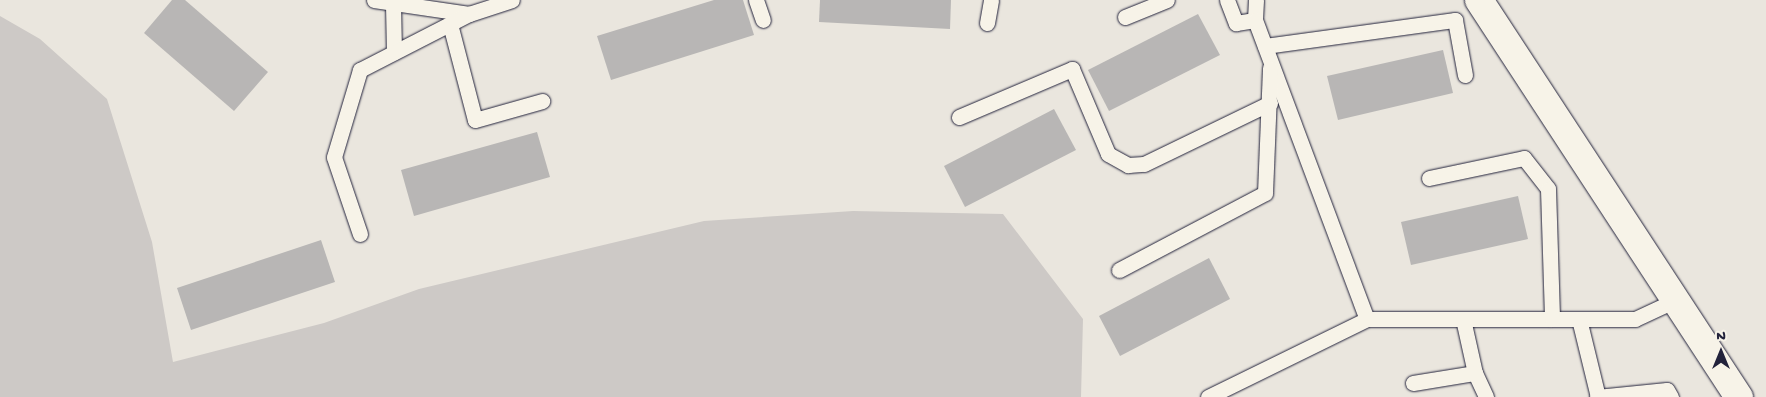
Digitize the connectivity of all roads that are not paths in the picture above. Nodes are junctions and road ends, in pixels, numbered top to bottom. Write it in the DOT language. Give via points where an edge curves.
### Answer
graph roads {
  1 [pos="374,0"];
  2 [pos="512,0"];
  3 [pos="756,0"];
  4 [pos="990,0"];
  5 [pos="1167,0"];
  6 [pos="1227,0"];
  7 [pos="1256,0"];
  8 [pos="1479,0"];
  9 [pos="393,4"];
  10 [pos="469,14"];
  11 [pos="1125,17"];
  12 [pos="762,20"];
  13 [pos="1256,20"];
  14 [pos="987,22"];
  15 [pos="450,24"];
  16 [pos="394,52"];
  17 [pos="1268,52"];
  18 [pos="1465,75"];
  19 [pos="542,101"];
  20 [pos="1270,103"];
  21 [pos="959,117"];
  22 [pos="1429,178"];
  23 [pos="360,234"];
  24 [pos="1119,270"];
  25 [pos="1676,300"];
  26 [pos="1367,319"];
  27 [pos="1463,319"];
  28 [pos="1552,319"];
  29 [pos="1579,319"];
  30 [pos="1475,374"];
  31 [pos="1413,383"];
  32 [pos="1208,397"];
  33 [pos="1486,397"];
  34 [pos="1597,397"];
  35 [pos="1672,397"];
  36 [pos="1739,397"];
  1 -- 9 [label="lane"];
  2 -- 10 [label="lane"];
  3 -- 12 [label="lane"];
  4 -- 14 [label="lane"];
  5 -- 11 [label="lane"];
  6 -- 13 [label="lane" via="1236,22"];
  7 -- 13 [label="lane"];
  8 -- 25 [label="street"];
  9 -- 10 [label="lane"];
  9 -- 16 [label="lane"];
  10 -- 15 [label="lane"];
  13 -- 17 [label="lane"];
  15 -- 16 [label="lane"];
  15 -- 19 [label="lane" via="475,120"];
  16 -- 23 [label="lane" via="360,70 334,157"];
  17 -- 18 [label="lane" via="1455,20"];
  17 -- 20 [label="lane"];
  17 -- 26 [label="lane"];
  20 -- 21 [label="lane" via="1144,164 1128,165 1108,154 1072,69"];
  20 -- 24 [label="lane" via="1265,193"];
  22 -- 28 [label="lane" via="1524,158 1548,189"];
  25 -- 29 [label="lane" via="1635,318"];
  25 -- 36 [label="street"];
  26 -- 27 [label="lane"];
  26 -- 32 [label="lane"];
  27 -- 28 [label="lane"];
  27 -- 30 [label="lane"];
  28 -- 29 [label="lane"];
  29 -- 34 [label="lane"];
  30 -- 31 [label="lane"];
  30 -- 33 [label="lane"];
  34 -- 35 [label="lane" via="1668,390"];
}
